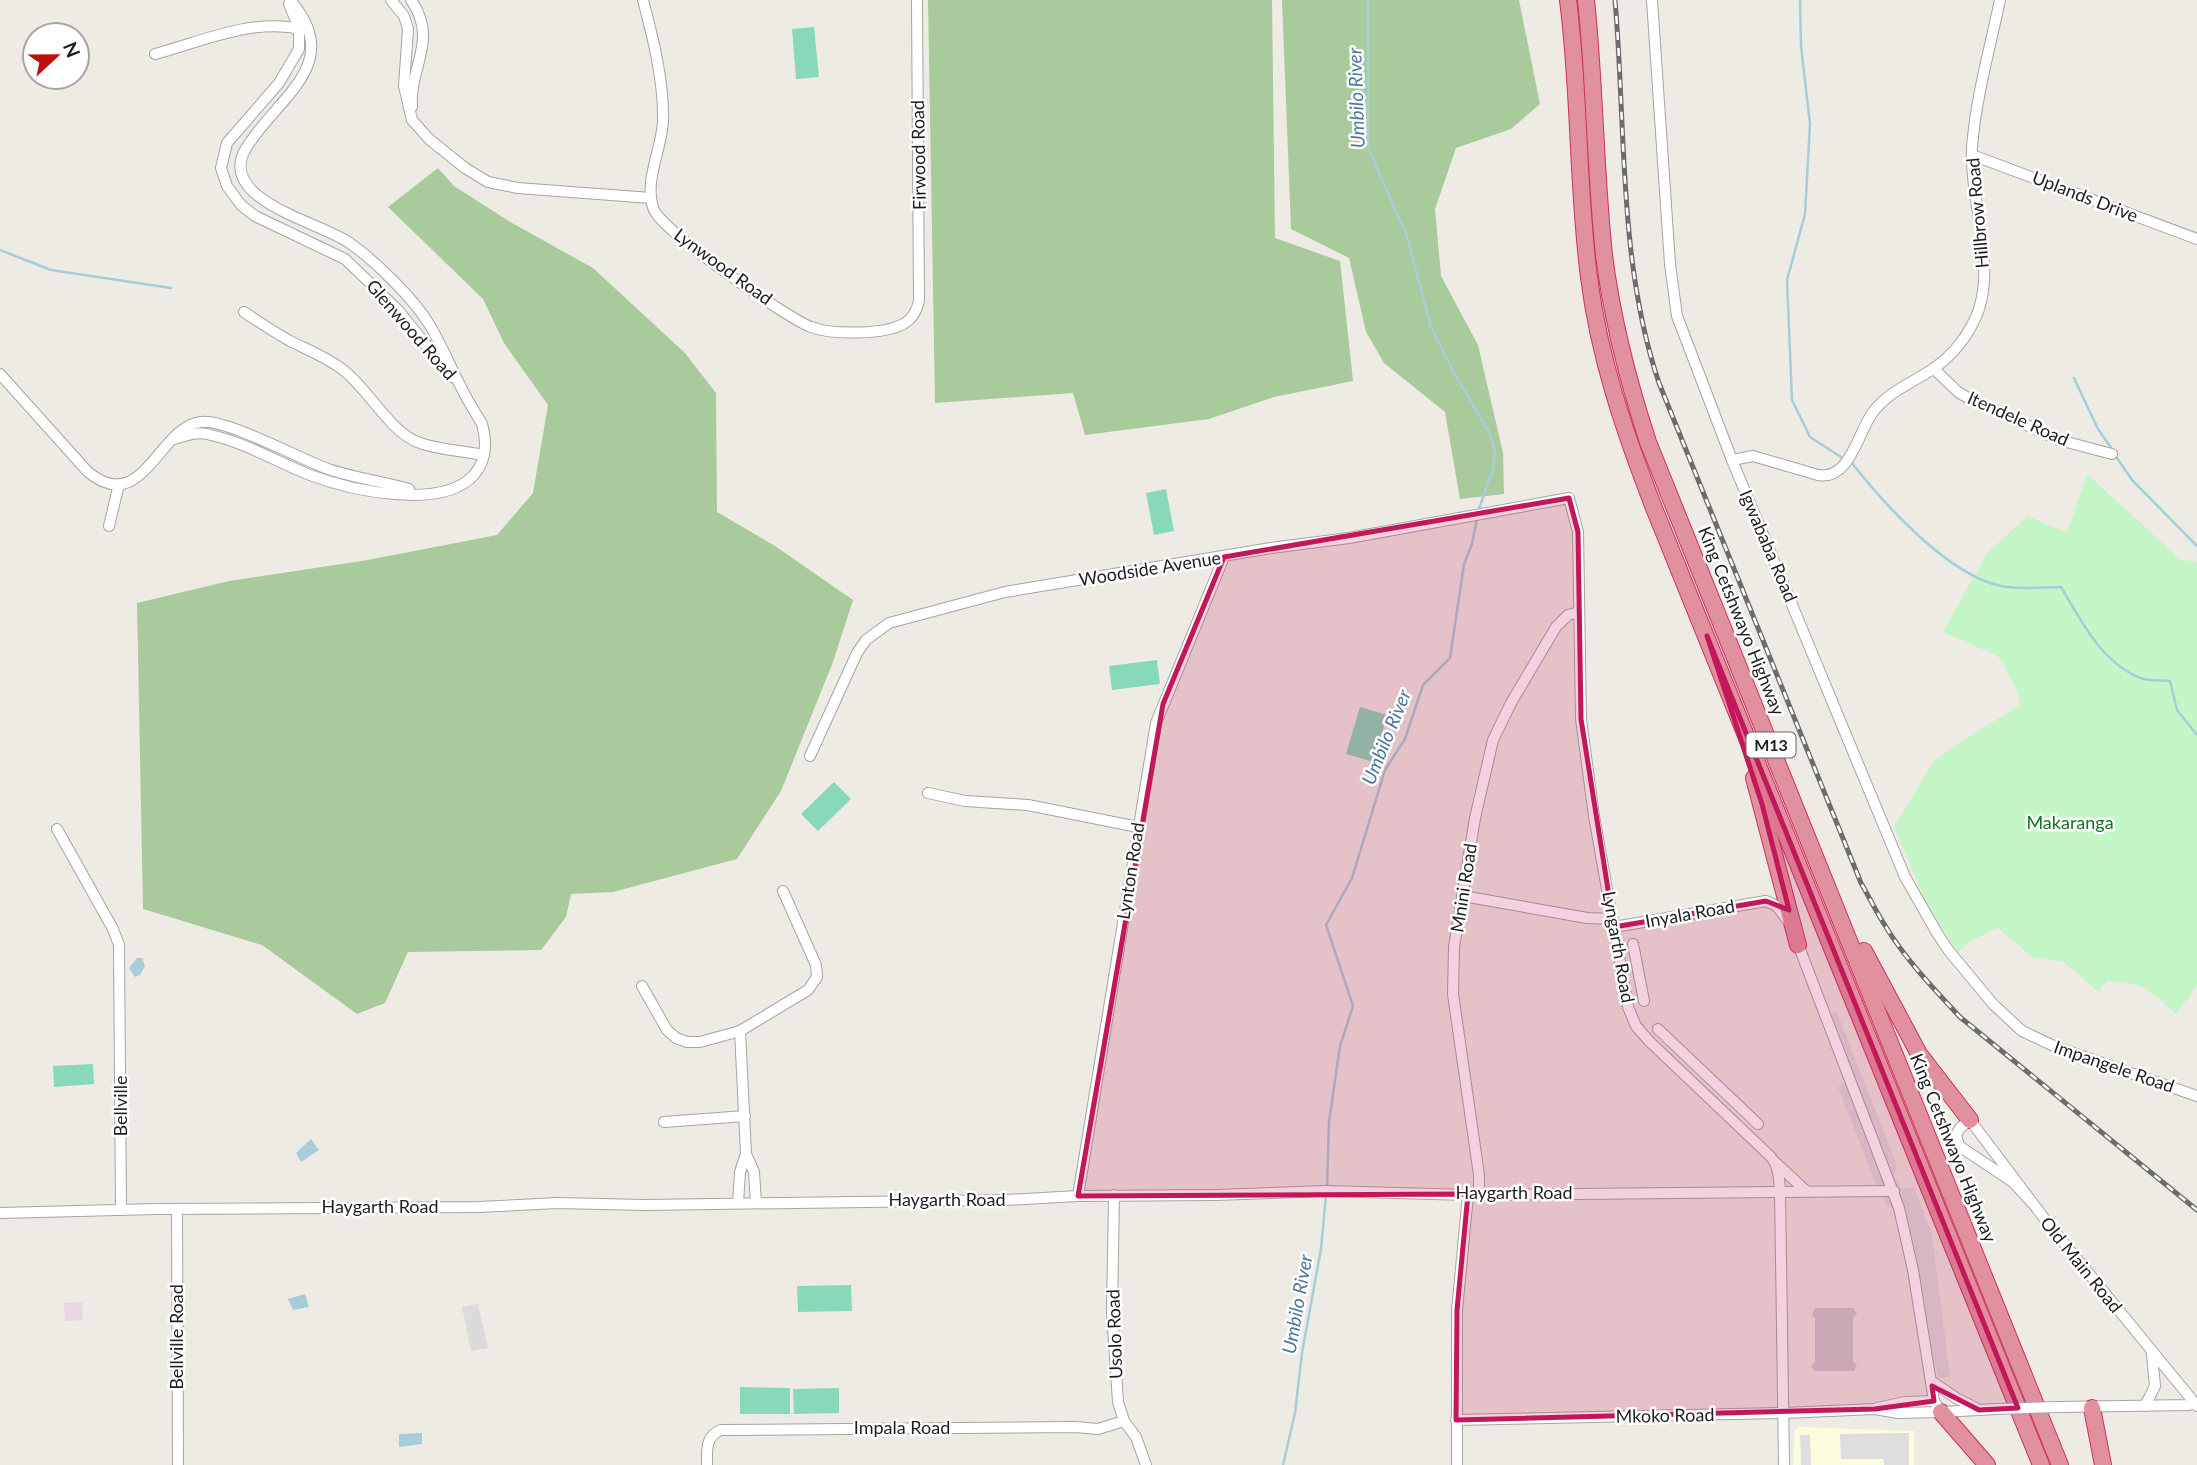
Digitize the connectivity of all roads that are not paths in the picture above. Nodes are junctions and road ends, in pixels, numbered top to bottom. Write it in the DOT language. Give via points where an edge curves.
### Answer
graph roads {
  1 [pos="289,0"];
  2 [pos="391,0"];
  3 [pos="411,0"];
  4 [pos="643,0"];
  5 [pos="917,0"];
  6 [pos="1567,0"];
  7 [pos="1586,0"];
  8 [pos="1652,0"];
  9 [pos="2000,0"];
  10 [pos="305,29"];
  11 [pos="155,54"];
  12 [pos="420,130"];
  13 [pos="1972,155"];
  14 [pos="651,198"];
  15 [pos="2196,237"];
  16 [pos="916,310"];
  17 [pos="244,312"];
  18 [pos="1934,369"];
  19 [pos="0,374"];
  20 [pos="461,387"];
  21 [pos="2112,454"];
  22 [pos="484,455"];
  23 [pos="1732,460"];
  24 [pos="119,484"];
  25 [pos="1569,498"];
  26 [pos="109,526"];
  27 [pos="1224,557"];
  28 [pos="1579,612"];
  29 [pos="1706,636"];
  30 [pos="810,756"];
  31 [pos="928,793"];
  32 [pos="1139,827"];
  33 [pos="57,828"];
  34 [pos="1810,842"];
  35 [pos="1777,865"];
  36 [pos="783,891"];
  37 [pos="1463,896"];
  38 [pos="1766,901"];
  39 [pos="1614,923"];
  40 [pos="1633,944"];
  41 [pos="1798,945"];
  42 [pos="1636,965"];
  43 [pos="1621,967"];
  44 [pos="642,986"];
  45 [pos="1644,1001"];
  46 [pos="1658,1029"];
  47 [pos="740,1031"];
  48 [pos="2031,1037"];
  49 [pos="1680,1051"];
  50 [pos="1670,1062"];
  51 [pos="2197,1096"];
  52 [pos="745,1116"];
  53 [pos="1970,1120"];
  54 [pos="664,1122"];
  55 [pos="1758,1124"];
  56 [pos="746,1154"];
  57 [pos="1776,1163"];
  58 [pos="1780,1191"];
  59 [pos="1806,1191"];
  60 [pos="1894,1191"];
  61 [pos="1473,1194"];
  62 [pos="1114,1195"];
  63 [pos="1078,1196"];
  64 [pos="738,1203"];
  65 [pos="756,1203"];
  66 [pos="2032,1203"];
  67 [pos="177,1209"];
  68 [pos="121,1210"];
  69 [pos="0,1213"];
  70 [pos="2151,1352"];
  71 [pos="1931,1381"];
  72 [pos="2195,1404"];
  73 [pos="1938,1406"];
  74 [pos="2145,1406"];
  75 [pos="2092,1408"];
  76 [pos="1979,1410"];
  77 [pos="1784,1413"];
  78 [pos="1456,1420"];
  79 [pos="1124,1421"];
  80 [pos="178,1465"];
  81 [pos="707,1465"];
  82 [pos="1146,1465"];
  83 [pos="1457,1465"];
  84 [pos="1784,1465"];
  85 [pos="1987,1465"];
  86 [pos="2041,1465"];
  87 [pos="2060,1465"];
  88 [pos="2104,1465"];
  1 -- 10 [label="street"];
  2 -- 12 [label="street" via="407,24 404,86 411,117"];
  3 -- 12 [label="street" via="424,28 412,94"];
  4 -- 14 [label="street" via="663,110"];
  5 -- 16 [label="street, Firwood Road" via="920,274"];
  6 -- 29 [label="highway, King Cetshwayo Highway / M13" via="1597,328 1616,406"];
  7 -- 34 [label="highway, King Cetshwayo Highway / M13" via="1604,254 1627,374 1648,442"];
  8 -- 23 [label="street, Igwababa Road" via="1675,304"];
  9 -- 13 [label="street, Hillbrow Road"];
  10 -- 11 [label="street" via="271,24"];
  10 -- 20 [label="street, Glenwood Road" via="312,50 303,75 244,149 240,160 243,177 263,200 338,236 364,255 421,312"];
  10 -- 20 [label="street, Glenwood Road" via="289,69 227,143 221,168 227,186 255,216 345,259 398,310"];
  12 -- 14 [label="street" via="488,182"];
  13 -- 15 [label="street, Uplands Drive"];
  13 -- 18 [label="street, Hillbrow Road" via="1983,295 1965,337"];
  14 -- 16 [label="street, Lynwood Road" via="660,220 674,233 810,326 831,331 885,330 905,323"];
  17 -- 22 [label="street" via="343,370 410,438"];
  18 -- 21 [label="street, Itendele Road" via="1968,398 2059,439"];
  18 -- 23 [label="street, Hillbrow Road" via="1878,406 1836,473 1818,475 1753,456"];
  19 -- 24 [label="street" via="88,472"];
  20 -- 22 [label="street, Glenwood Road" via="482,424"];
  22 -- 24 [label="street" via="467,482 437,492 409,489 334,471 211,423 182,430 143,473"];
  23 -- 48 [label="street, Igwababa Road" via="1905,877 1949,951 2007,1019"];
  24 -- 26 [label="street"];
  25 -- 27 [label="street, Woodside Avenue"];
  25 -- 28 [label="street, Lyngarth Road" via="1578,531"];
  27 -- 30 [label="street, Woodside Avenue" via="1005,592 889,623 857,653"];
  27 -- 32 [label="street, Lynton Road" via="1156,723"];
  28 -- 37 [label="street, Mnini Road" via="1556,627 1495,734"];
  28 -- 39 [label="street, Lyngarth Road" via="1581,719"];
  29 -- 35 [label="highway" via="1762,804"];
  29 -- 86 [label="highway, King Cetshwayo Highway / M13"];
  31 -- 32 [label="street" via="965,801 1028,805"];
  32 -- 63 [label="street, Lynton Road"];
  33 -- 68 [label="street, Bellville" via="116,936"];
  34 -- 53 [label="highway" via="1905,1033"];
  34 -- 87 [label="highway, King Cetshwayo Highway / M13"];
  35 -- 38 [label="street" via="1775,887"];
  35 -- 41 [label="highway"];
  36 -- 47 [label="street" via="817,977 811,988"];
  37 -- 39 [label="street, Inyala Road"];
  37 -- 61 [label="street, Mnini Road" via="1452,981 1479,1175"];
  38 -- 39 [label="street, Inyala Road"];
  38 -- 41 [label="street" via="1784,914"];
  39 -- 43 [label="street, Lyngarth Road"];
  40 -- 42 [label="street"];
  41 -- 60 [label="street"];
  42 -- 43 [label="street"];
  42 -- 45 [label="street"];
  43 -- 50 [label="street, Lyngarth Road" via="1633,1020"];
  44 -- 47 [label="street" via="656,1014 676,1038 700,1042"];
  46 -- 49 [label="street"];
  47 -- 52 [label="street"];
  48 -- 51 [label="street, Impangele Road"];
  49 -- 50 [label="street"];
  49 -- 55 [label="street"];
  50 -- 57 [label="street, Lyngarth Road"];
  52 -- 54 [label="street"];
  52 -- 56 [label="street"];
  53 -- 66 [label="street, Old Main Road"];
  53 -- 66 [label="street" via="1957,1133 1959,1146 2013,1182"];
  56 -- 64 [label="street"];
  56 -- 65 [label="street" via="754,1172"];
  57 -- 58 [label="street"];
  57 -- 59 [label="street, Lyngarth Road"];
  58 -- 59 [label="street, Haygarth Road"];
  58 -- 61 [label="street, Haygarth Road"];
  58 -- 77 [label="street"];
  59 -- 60 [label="street, Haygarth Road"];
  60 -- 71 [label="street" via="1906,1232"];
  61 -- 62 [label="street, Haygarth Road"];
  61 -- 78 [label="street, Mnini Road" via="1457,1310"];
  62 -- 63 [label="street, Haygarth Road"];
  62 -- 79 [label="street, Usolo Road" via="1112,1313 1118,1402"];
  63 -- 65 [label="street, Haygarth Road"];
  64 -- 65 [label="street, Haygarth Road"];
  64 -- 67 [label="street, Haygarth Road"];
  66 -- 70 [label="street, Old Main Road"];
  67 -- 68 [label="street, Haygarth Road"];
  67 -- 80 [label="street, Bellville Road"];
  68 -- 69 [label="street, Haygarth Road"];
  70 -- 72 [label="street, Old Main Road"];
  70 -- 74 [label="street" via="2155,1382"];
  71 -- 73 [label="street"];
  71 -- 76 [label="street"];
  72 -- 74 [label="street, Mkoko Road"];
  73 -- 76 [label="street, Mkoko Road"];
  73 -- 77 [label="street, Mkoko Road" via="1898,1413 1875,1409"];
  73 -- 85 [label="highway"];
  74 -- 75 [label="street, Mkoko Road"];
  75 -- 76 [label="street, Mkoko Road, bridge"];
  75 -- 88 [label="highway"];
  77 -- 78 [label="street, Mkoko Road"];
  77 -- 84 [label="street"];
  78 -- 83 [label="street, Mnini Road"];
  79 -- 81 [label="street, Impala Road" via="1098,1429 721,1430 709,1441"];
  79 -- 82 [label="street, Usolo Road" via="1136,1437"];
}
